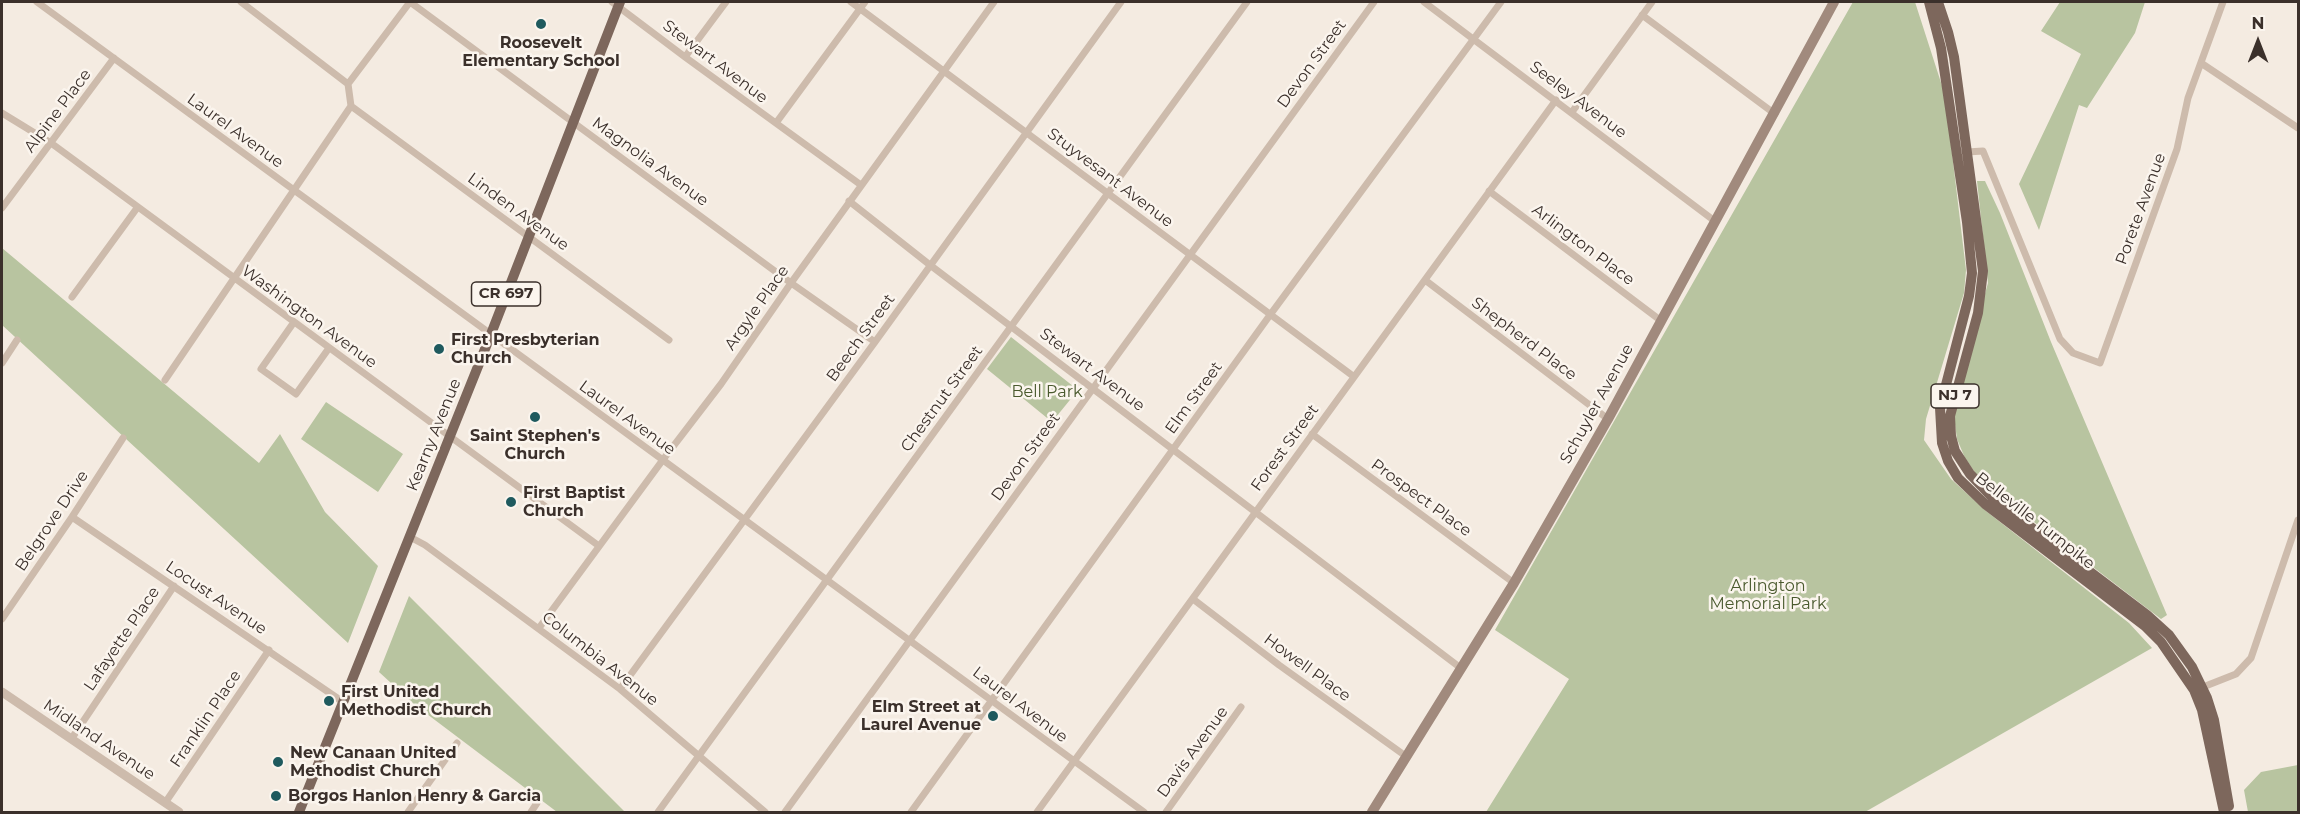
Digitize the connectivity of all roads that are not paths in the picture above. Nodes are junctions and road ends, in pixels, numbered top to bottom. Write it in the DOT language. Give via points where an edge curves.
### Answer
graph roads {
  1 [pos="37,2"];
  2 [pos="241,2"];
  3 [pos="410,2"];
  4 [pos="726,2"];
  5 [pos="851,2"];
  6 [pos="865,2"];
  7 [pos="994,2"];
  8 [pos="1121,2"];
  9 [pos="1247,2"];
  10 [pos="1374,2"];
  11 [pos="1424,2"];
  12 [pos="1501,2"];
  13 [pos="1652,2"];
  14 [pos="1834,2"];
  15 [pos="1929,2"];
  16 [pos="1938,2"];
  17 [pos="2223,2"];
  18 [pos="617,3"];
  19 [pos="860,8"];
  20 [pos="1642,15"];
  21 [pos="1474,39"];
  22 [pos="685,57"];
  23 [pos="114,58"];
  24 [pos="2201,63"];
  25 [pos="943,70"];
  26 [pos="348,84"];
  27 [pos="1556,100"];
  28 [pos="351,106"];
  29 [pos="1572,112"];
  30 [pos="2,113"];
  31 [pos="1775,114"];
  32 [pos="572,122"];
  33 [pos="776,123"];
  34 [pos="2298,128"];
  35 [pos="1026,132"];
  36 [pos="51,143"];
  37 [pos="1967,152"];
  38 [pos="861,185"];
  39 [pos="294,190"];
  40 [pos="1489,191"];
  41 [pos="1107,192"];
  42 [pos="849,201"];
  43 [pos="2,208"];
  44 [pos="137,208"];
  45 [pos="1716,222"];
  46 [pos="528,235"];
  47 [pos="1189,254"];
  48 [pos="930,265"];
  49 [pos="234,278"];
  50 [pos="1425,280"];
  51 [pos="791,283"];
  52 [pos="72,297"];
  53 [pos="1270,315"];
  54 [pos="1660,320"];
  55 [pos="294,322"];
  56 [pos="1011,326"];
  57 [pos="490,334"];
  58 [pos="17,340"];
  59 [pos="669,340"];
  60 [pos="875,342"];
  61 [pos="329,348"];
  62 [pos="2,363"];
  63 [pos="1353,376"];
  64 [pos="165,380"];
  65 [pos="1093,388"];
  66 [pos="1608,418"];
  67 [pos="1312,434"];
  68 [pos="449,436"];
  69 [pos="123,438"];
  70 [pos="1173,449"];
  71 [pos="662,461"];
  72 [pos="1256,512"];
  73 [pos="72,517"];
  74 [pos="745,519"];
  75 [pos="2298,520"];
  76 [pos="410,537"];
  77 [pos="599,546"];
  78 [pos="827,581"];
  79 [pos="1514,584"];
  80 [pos="174,586"];
  81 [pos="1193,599"];
  82 [pos="2,619"];
  83 [pos="539,628"];
  84 [pos="910,640"];
  85 [pos="269,650"];
  86 [pos="1462,669"];
  87 [pos="620,689"];
  88 [pos="2198,689"];
  89 [pos="2,692"];
  90 [pos="992,701"];
  91 [pos="343,702"];
  92 [pos="1241,706"];
  93 [pos="72,738"];
  94 [pos="457,743"];
  95 [pos="698,755"];
  96 [pos="1407,757"];
  97 [pos="1074,762"];
  98 [pos="165,803"];
  99 [pos="537,804"];
  100 [pos="179,813"];
  101 [pos="300,813"];
  102 [pos="408,813"];
  103 [pos="531,813"];
  104 [pos="658,813"];
  105 [pos="765,813"];
  106 [pos="785,813"];
  107 [pos="911,813"];
  108 [pos="1037,813"];
  109 [pos="1144,813"];
  110 [pos="1166,813"];
  111 [pos="1372,813"];
  112 [pos="2224,813"];
  113 [pos="2230,813"];
  1 -- 23 [label="street, Laurel Avenue"];
  2 -- 26 [label="street"];
  3 -- 26 [label="street"];
  3 -- 32 [label="street, Magnolia Avenue"];
  4 -- 22 [label="street"];
  5 -- 19 [label="street, Stuyvesant Avenue"];
  6 -- 19 [label="street"];
  7 -- 25 [label="street, Argyle Place"];
  8 -- 35 [label="street, Beech Street"];
  9 -- 41 [label="street, Chestnut Street"];
  10 -- 47 [label="street, Devon Street"];
  11 -- 21 [label="street, Seeley Avenue"];
  12 -- 21 [label="street, Elm Street"];
  13 -- 20 [label="street"];
  14 -- 31 [label="main road, Schuyler Avenue"];
  15 -- 88 [label="main road, Belleville Turnpike / NJ 7" via="1941,48 1972,273 1940,408 1942,443 1948,461 1958,478 1985,504 2145,626"];
  16 -- 37 [label="main road, Belleville Turnpike / NJ 7" via="1953,57"];
  17 -- 24 [label="street, Porete Avenue"];
  18 -- 22 [label="street, Stewart Avenue"];
  18 -- 32 [label="main road, Kearny Avenue / CR 697"];
  19 -- 25 [label="street, Stuyvesant Avenue"];
  19 -- 33 [label="street"];
  20 -- 29 [label="street"];
  20 -- 31 [label="street"];
  21 -- 27 [label="street, Seeley Avenue"];
  21 -- 53 [label="street, Elm Street"];
  22 -- 33 [label="street, Stewart Avenue"];
  23 -- 36 [label="street, Alpine Place"];
  23 -- 39 [label="street, Laurel Avenue"];
  24 -- 34 [label="street"];
  24 -- 37 [label="street, Porete Avenue" via="2176,149 2100,363 2073,353 2060,339 1983,151"];
  25 -- 35 [label="street, Stuyvesant Avenue"];
  25 -- 38 [label="street, Argyle Place"];
  26 -- 28 [label="street"];
  27 -- 29 [label="street, Seeley Avenue"];
  27 -- 40 [label="street, Forest Street"];
  28 -- 39 [label="street"];
  28 -- 46 [label="street, Linden Avenue"];
  29 -- 45 [label="street, Seeley Avenue"];
  30 -- 36 [label="street, Washington Avenue"];
  31 -- 45 [label="main road, Schuyler Avenue"];
  32 -- 46 [label="main road, Kearny Avenue / CR 697"];
  32 -- 51 [label="street, Magnolia Avenue"];
  33 -- 38 [label="street, Stewart Avenue"];
  35 -- 41 [label="street, Stuyvesant Avenue"];
  35 -- 48 [label="street, Beech Street"];
  36 -- 43 [label="street, Alpine Place"];
  36 -- 44 [label="street, Washington Avenue"];
  37 -- 88 [label="main road, Belleville Turnpike / NJ 7" via="1983,271 1978,313 1950,416 1955,451 1995,500 2169,635 2192,667"];
  38 -- 42 [label="street, Argyle Place"];
  39 -- 49 [label="street"];
  39 -- 57 [label="street, Laurel Avenue"];
  40 -- 50 [label="street, Forest Street"];
  40 -- 54 [label="street, Arlington Place"];
  41 -- 47 [label="street, Stuyvesant Avenue"];
  41 -- 56 [label="street, Chestnut Street"];
  42 -- 48 [label="street, Stewart Avenue"];
  42 -- 51 [label="street, Argyle Place"];
  44 -- 49 [label="street, Washington Avenue"];
  44 -- 52 [label="street"];
  45 -- 54 [label="main road, Schuyler Avenue"];
  46 -- 57 [label="main road, Kearny Avenue / CR 697"];
  46 -- 59 [label="street, Linden Avenue"];
  47 -- 53 [label="street, Stuyvesant Avenue"];
  47 -- 65 [label="street, Devon Street"];
  48 -- 56 [label="street, Stewart Avenue"];
  48 -- 60 [label="street, Beech Street"];
  49 -- 55 [label="street, Washington Avenue"];
  49 -- 64 [label="street"];
  50 -- 63 [label="street, Forest Street"];
  50 -- 66 [label="street, Shepherd Place"];
  51 -- 60 [label="street, Magnolia Avenue"];
  51 -- 71 [label="street, Argyle Place"];
  53 -- 63 [label="street, Stuyvesant Avenue"];
  53 -- 70 [label="street, Elm Street"];
  54 -- 66 [label="main road, Schuyler Avenue"];
  55 -- 61 [label="street, Washington Avenue"];
  55 -- 61 [label="street" via="261,369 296,394"];
  56 -- 65 [label="street, Stewart Avenue"];
  56 -- 78 [label="street, Chestnut Street"];
  57 -- 68 [label="main road, Kearny Avenue / CR 697"];
  57 -- 71 [label="street, Laurel Avenue"];
  58 -- 62 [label="street"];
  60 -- 74 [label="street, Beech Street"];
  61 -- 68 [label="street, Washington Avenue"];
  63 -- 67 [label="street, Forest Street"];
  65 -- 70 [label="street, Stewart Avenue"];
  65 -- 84 [label="street, Devon Street"];
  66 -- 79 [label="main road, Schuyler Avenue"];
  67 -- 72 [label="street, Forest Street"];
  67 -- 79 [label="street, Prospect Place"];
  68 -- 76 [label="main road, Kearny Avenue / CR 697"];
  68 -- 77 [label="street, Washington Avenue"];
  69 -- 73 [label="street, Belgrove Drive"];
  70 -- 72 [label="street, Stewart Avenue"];
  70 -- 90 [label="street, Elm Street"];
  71 -- 74 [label="street, Laurel Avenue"];
  71 -- 77 [label="street, Argyle Place"];
  72 -- 81 [label="street, Forest Street"];
  72 -- 86 [label="street, Stewart Avenue"];
  73 -- 80 [label="street, Locust Avenue"];
  73 -- 82 [label="street, Belgrove Drive"];
  74 -- 78 [label="street, Laurel Avenue"];
  74 -- 87 [label="street, Beech Street"];
  75 -- 88 [label="street" via="2251,658 2236,674"];
  76 -- 83 [label="street, Columbia Avenue"];
  76 -- 91 [label="main road, Kearny Avenue / CR 697"];
  77 -- 83 [label="street, Argyle Place"];
  78 -- 84 [label="street, Laurel Avenue"];
  78 -- 95 [label="street, Chestnut Street"];
  79 -- 86 [label="main road, Schuyler Avenue"];
  80 -- 85 [label="street, Locust Avenue"];
  80 -- 93 [label="street, Lafayette Place"];
  81 -- 96 [label="street, Howell Place"];
  81 -- 97 [label="street, Forest Street"];
  83 -- 87 [label="street, Columbia Avenue"];
  84 -- 90 [label="street, Laurel Avenue"];
  84 -- 106 [label="street, Devon Street"];
  85 -- 91 [label="street, Locust Avenue"];
  85 -- 98 [label="street, Franklin Place"];
  86 -- 96 [label="main road, Schuyler Avenue"];
  87 -- 95 [label="street, Columbia Avenue"];
  88 -- 112 [label="main road, Belleville Turnpike / NJ 7"];
  88 -- 113 [label="main road, Belleville Turnpike / NJ 7" via="2214,720"];
  89 -- 93 [label="street, Midland Avenue"];
  90 -- 97 [label="street, Laurel Avenue"];
  90 -- 107 [label="street, Elm Street"];
  91 -- 101 [label="main road, Kearny Avenue / CR 697"];
  92 -- 110 [label="street, Davis Avenue"];
  93 -- 98 [label="street, Midland Avenue"];
  94 -- 102 [label="street"];
  95 -- 104 [label="street, Chestnut Street"];
  95 -- 105 [label="street, Columbia Avenue"];
  96 -- 111 [label="main road, Schuyler Avenue"];
  97 -- 108 [label="street, Forest Street"];
  97 -- 109 [label="street, Laurel Avenue"];
  98 -- 100 [label="street, Midland Avenue"];
  99 -- 103 [label="street"];
}
